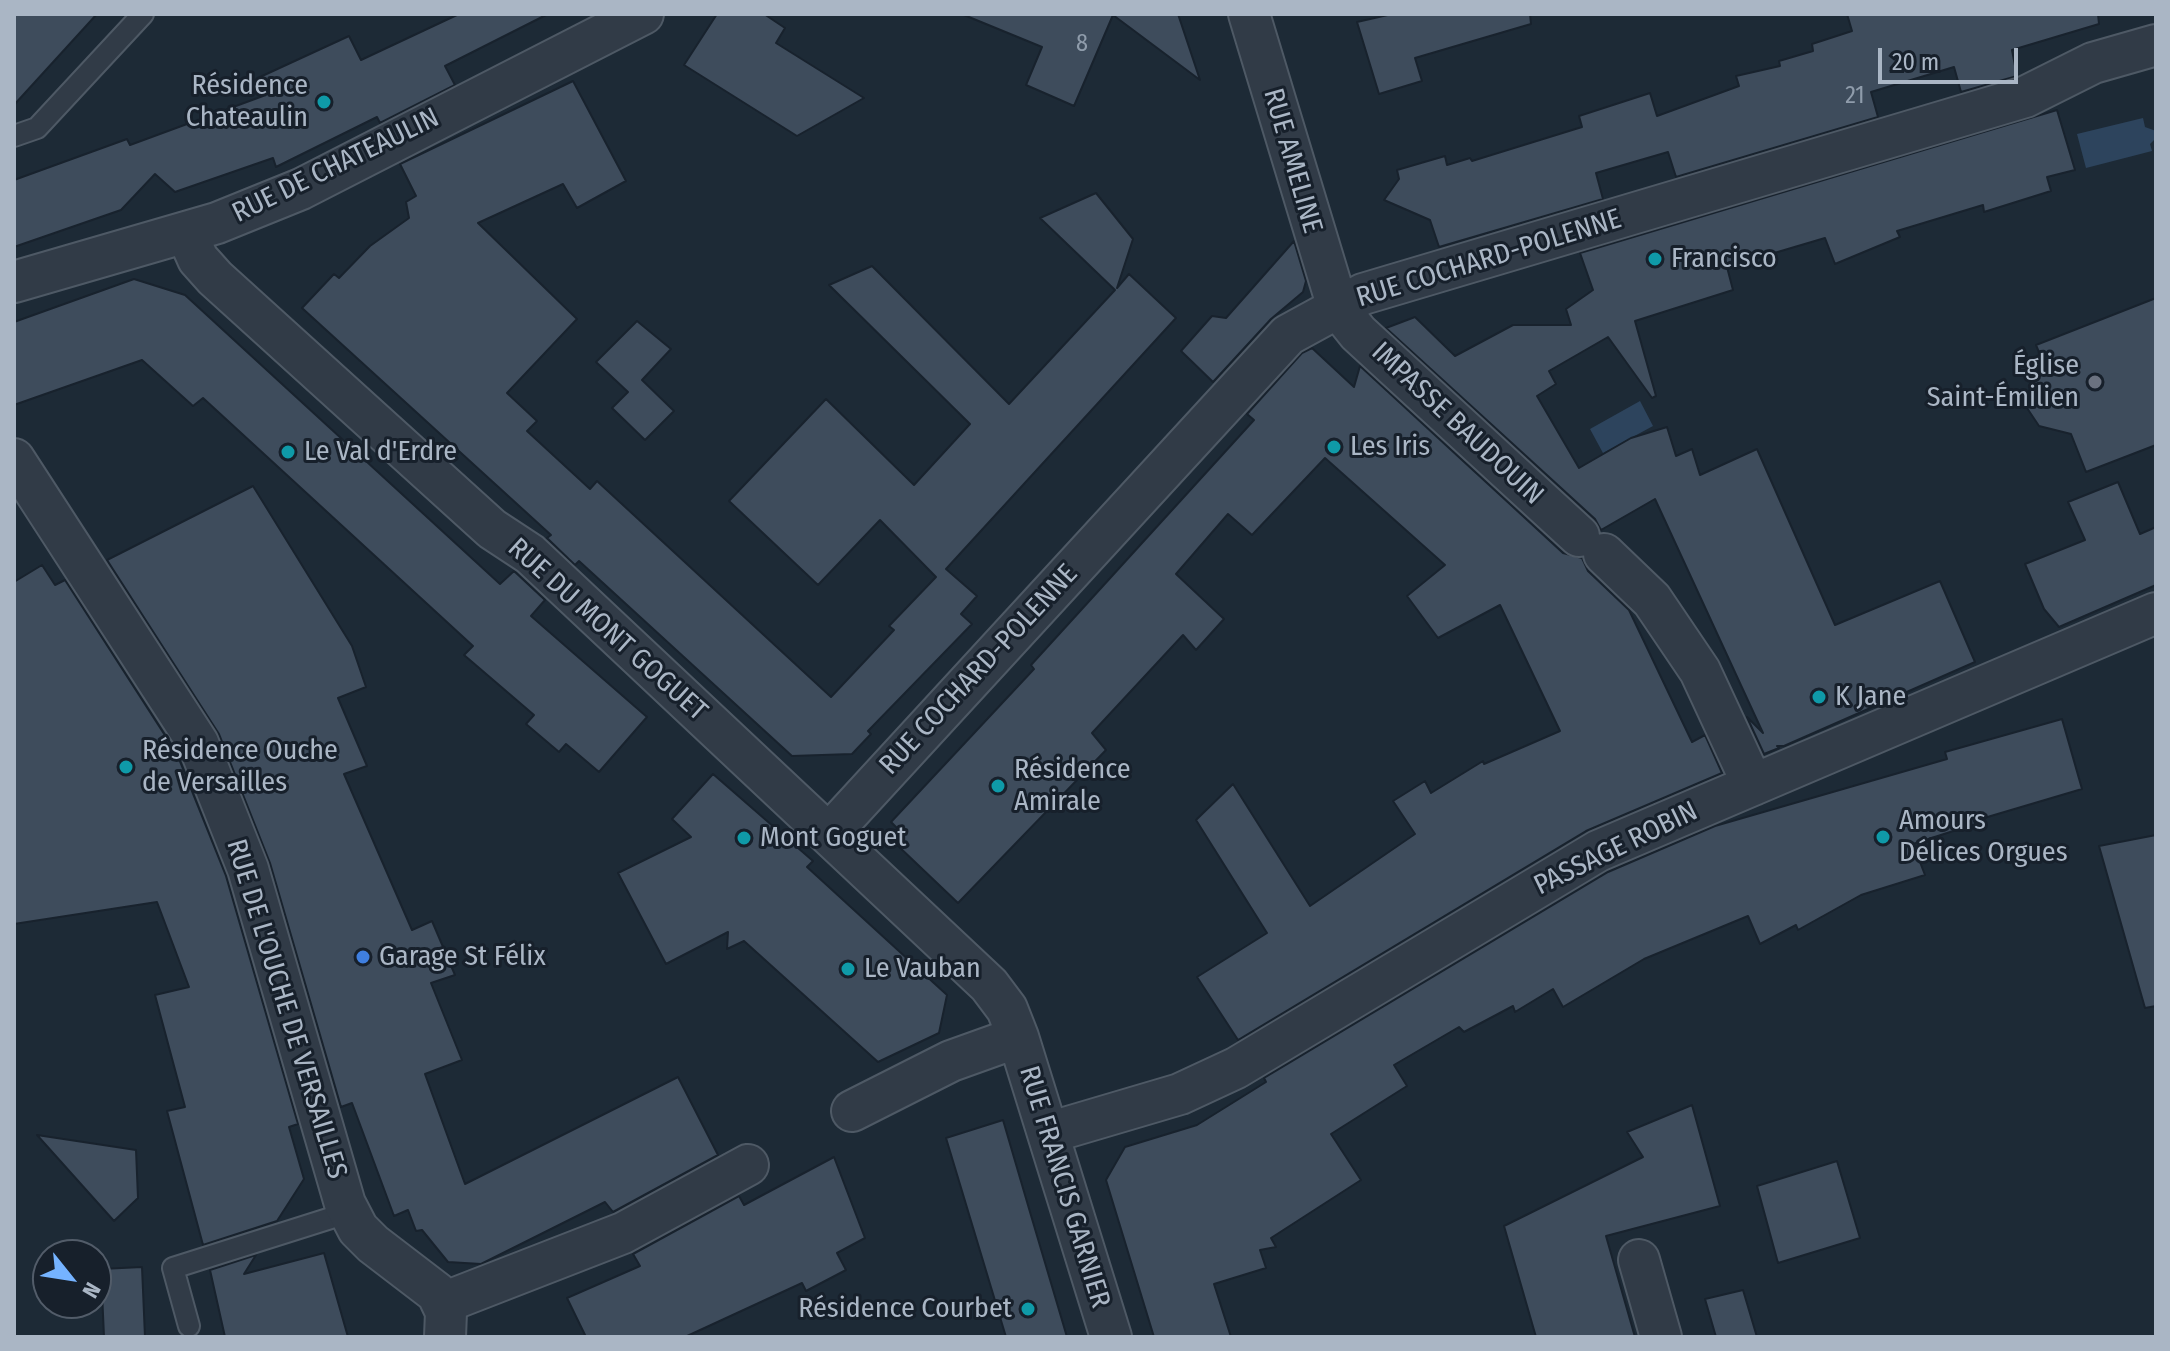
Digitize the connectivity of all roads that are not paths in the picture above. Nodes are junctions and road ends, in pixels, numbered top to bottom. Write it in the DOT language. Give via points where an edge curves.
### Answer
graph roads {
  1 [pos="143,14"];
  2 [pos="643,14"];
  3 [pos="1249,14"];
  4 [pos="2156,45"];
  5 [pos="14,136"];
  6 [pos="186,232"];
  7 [pos="14,282"];
  8 [pos="1338,308"];
  9 [pos="14,459"];
  10 [pos="2156,613"];
  11 [pos="1753,785"];
  12 [pos="829,834"];
  13 [pos="1018,1037"];
  14 [pos="852,1111"];
  15 [pos="1048,1133"];
  16 [pos="748,1165"];
  17 [pos="350,1212"];
  18 [pos="1639,1260"];
  19 [pos="444,1320"];
  20 [pos="189,1326"];
  21 [pos="1111,1337"];
  22 [pos="1661,1337"];
  1 -- 5 [label="lane" via="37,128"];
  2 -- 6 [label="street, RUE DE CHATEAULIN" via="301,189"];
  3 -- 8 [label="street, RUE AMELINE"];
  4 -- 8 [label="street, RUE COCHARD-POLENNE" via="2093,63 2025,97 1363,294"];
  6 -- 7 [label="street, RUE DE CHATEAULIN"];
  6 -- 12 [label="street, RUE DU MONT GOGUET" via="198,259 215,278 492,529 530,554"];
  8 -- 11 [label="street, IMPASSE BAUDOUIN" via="1358,333 1652,600 1700,671"];
  8 -- 12 [label="street, RUE COCHARD-POLENNE" via="1288,335"];
  9 -- 17 [label="street, RUE DE L'OUCHE DE VERSAILLES" via="198,743 248,869"];
  10 -- 11 [label="street, PASSAGE ROBIN"];
  11 -- 15 [label="street, PASSAGE ROBIN" via="1574,864 1236,1068 1180,1094"];
  12 -- 13 [label="street, RUE DU MONT GOGUET" via="989,985 1007,1009"];
  13 -- 14 [label="street" via="951,1061"];
  13 -- 15 [label="street, RUE FRANCIS GARNIER"];
  15 -- 21 [label="street, RUE FRANCIS GARNIER"];
  16 -- 19 [label="street"];
  17 -- 19 [label="street, RUE DE L'OUCHE DE VERSAILLES" via="373,1244 430,1284"];
  17 -- 20 [label="lane" via="173,1268"];
  18 -- 22 [label="street"];
}
